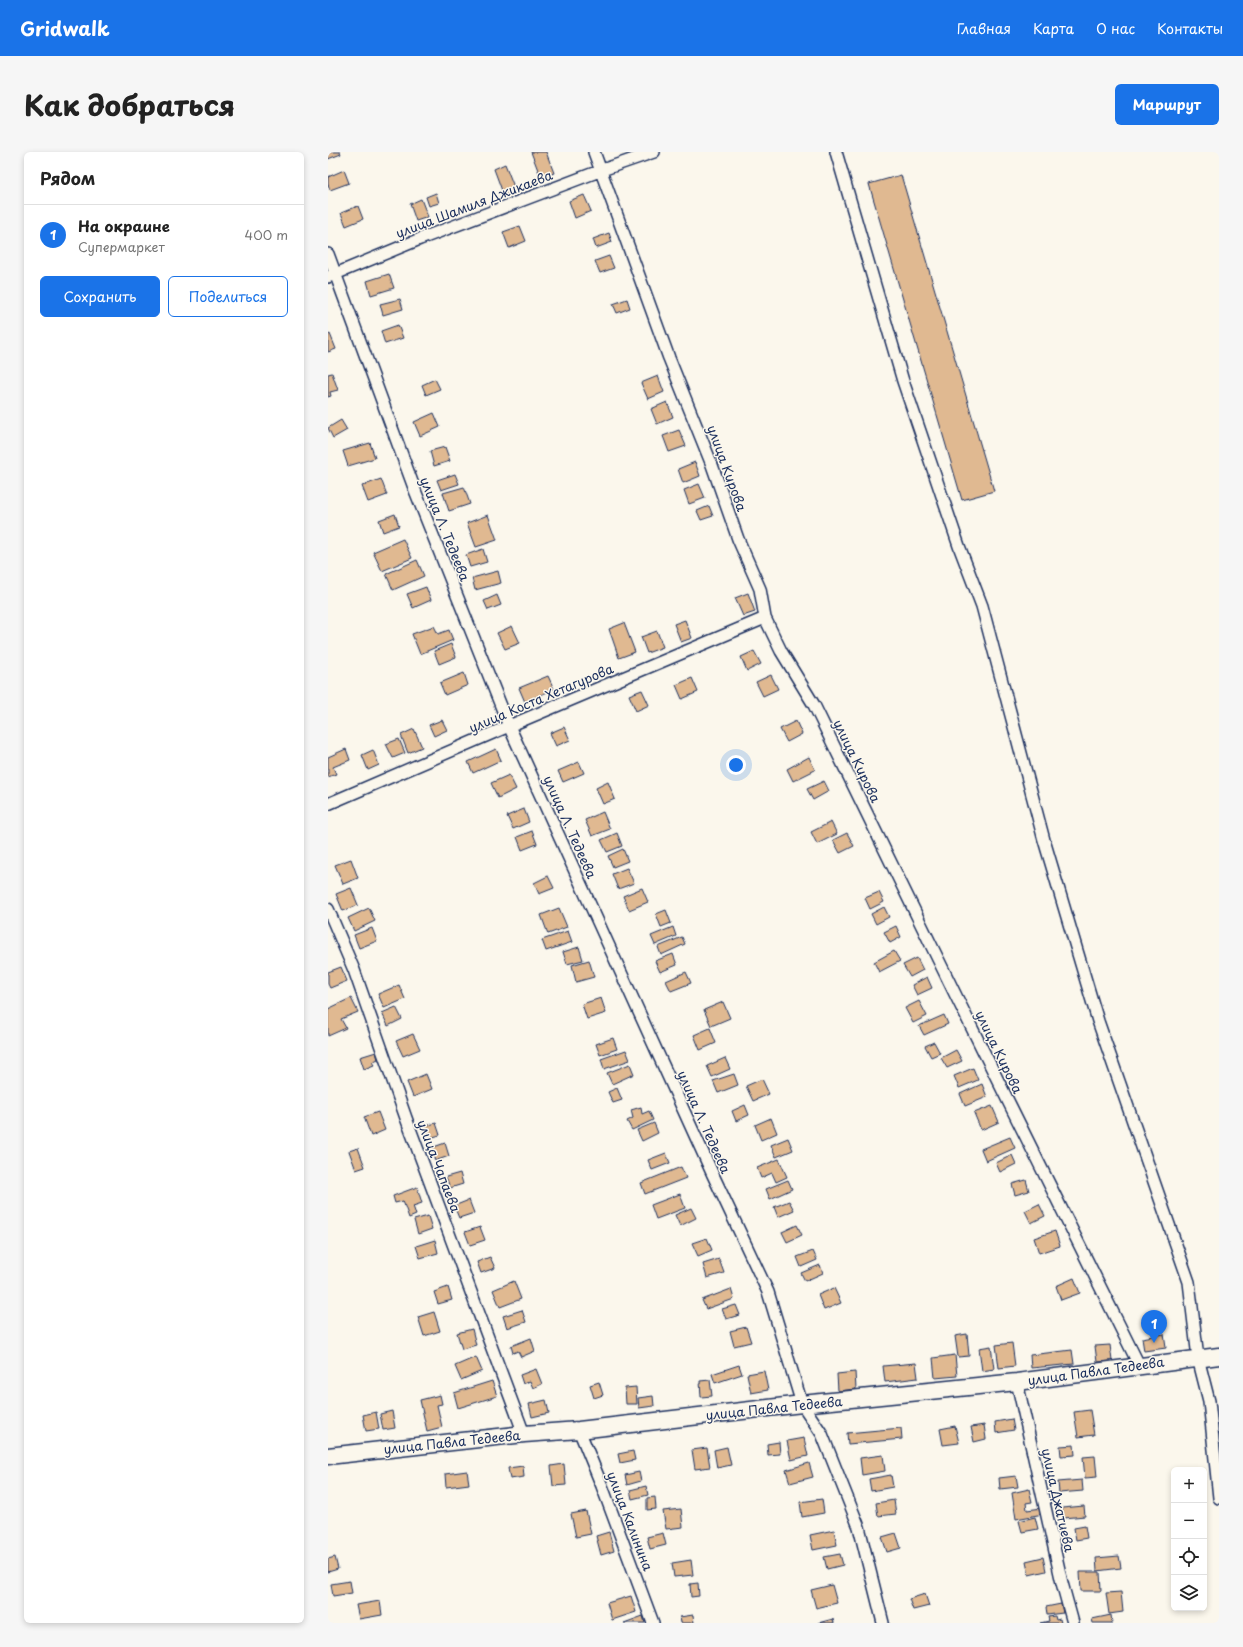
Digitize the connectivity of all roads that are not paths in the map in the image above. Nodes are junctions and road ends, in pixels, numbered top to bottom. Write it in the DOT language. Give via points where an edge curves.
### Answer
graph roads {
  1 [pos="594,152"];
  2 [pos="654,152"];
  3 [pos="836,152"];
  4 [pos="602,170"];
  5 [pos="328,254"];
  6 [pos="332,275"];
  7 [pos="765,618"];
  8 [pos="509,726"];
  9 [pos="328,804"];
  10 [pos="328,909"];
  11 [pos="1219,1356"];
  12 [pos="1198,1358"];
  13 [pos="1139,1365"];
  14 [pos="1018,1382"];
  15 [pos="802,1404"];
  16 [pos="579,1430"];
  17 [pos="524,1434"];
  18 [pos="328,1456"];
  19 [pos="1219,1498"];
  20 [pos="653,1623"];
  21 [pos="884,1623"];
  22 [pos="1073,1623"];
  1 -- 4 [label="street, улица Кирова"];
  2 -- 4 [label="street, улица Шамиля Джикаева"];
  3 -- 12 [label="street" via="903,380 982,606 1044,840 1098,1021 1190,1282"];
  4 -- 6 [label="street, улица Шамиля Джикаева"];
  4 -- 7 [label="street, улица Кирова" via="669,358 712,465 738,539 760,589"];
  5 -- 6 [label="street, улица Л. Тедеева"];
  6 -- 8 [label="street, улица Л. Тедеева"];
  7 -- 8 [label="street, улица Коста Хетагурова"];
  7 -- 13 [label="street, улица Кирова" via="781,651 818,712"];
  8 -- 9 [label="street, улица Коста Хетагурова"];
  8 -- 15 [label="street, улица Л. Тедеева" via="709,1168 768,1292"];
  10 -- 17 [label="street, улица Чапаева" via="354,970 406,1118"];
  11 -- 12 [label="main road, улица Павла Тедеева"];
  12 -- 13 [label="main road, улица Павла Тедеева"];
  12 -- 19 [label="street" via="1209,1400"];
  13 -- 14 [label="main road, улица Павла Тедеева"];
  14 -- 15 [label="main road, улица Павла Тедеева"];
  14 -- 22 [label="street, улица Джатиева"];
  15 -- 16 [label="main road, улица Павла Тедеева"];
  15 -- 21 [label="street, улица Л. Тедеева" via="822,1434 859,1527"];
  16 -- 17 [label="main road, улица Павла Тедеева"];
  16 -- 20 [label="street, улица Калинина"];
  17 -- 18 [label="main road, улица Павла Тедеева"];
}
